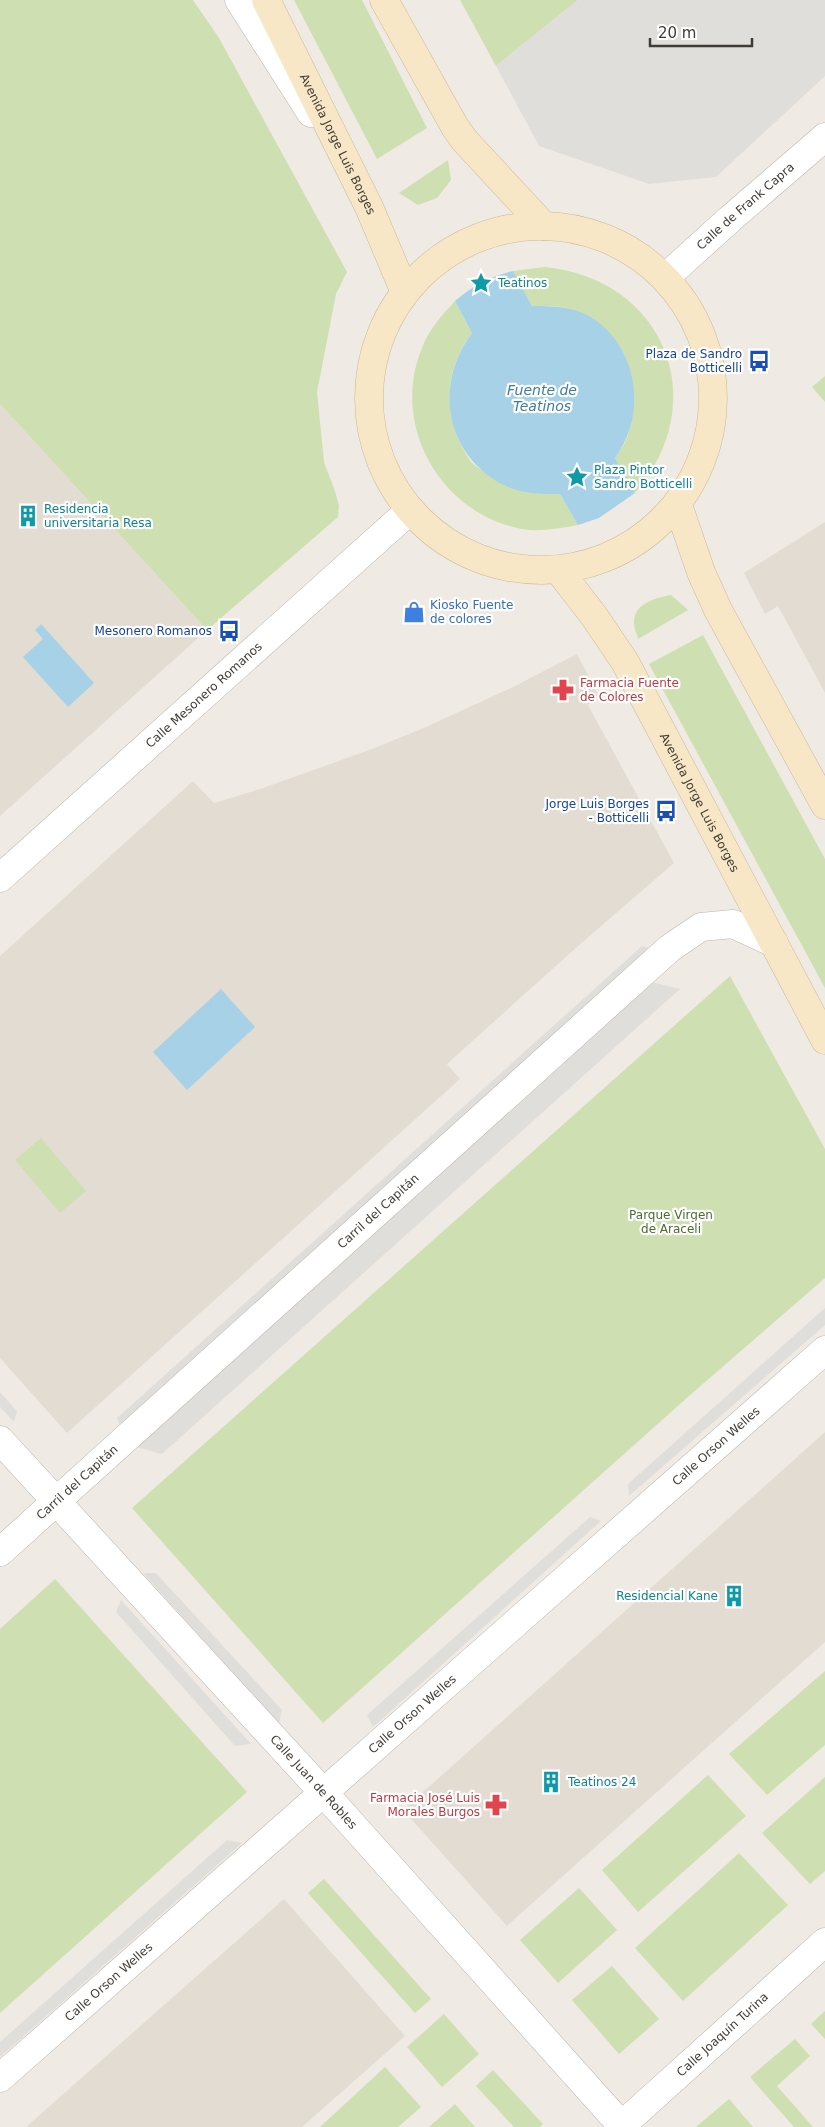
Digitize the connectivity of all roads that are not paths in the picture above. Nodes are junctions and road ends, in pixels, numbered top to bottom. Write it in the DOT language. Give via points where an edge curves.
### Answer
graph roads {
  1 [pos="239,0"];
  2 [pos="266,0"];
  3 [pos="384,0"];
  4 [pos="825,137"];
  5 [pos="360,190"];
  6 [pos="544,226"];
  7 [pos="668,276"];
  8 [pos="404,290"];
  9 [pos="678,505"];
  10 [pos="408,512"];
  11 [pos="560,572"];
  12 [pos="825,805"];
  13 [pos="0,878"];
  14 [pos="774,943"];
  15 [pos="825,1040"];
  16 [pos="825,1350"];
  17 [pos="0,1440"];
  18 [pos="56,1502"];
  19 [pos="0,1552"];
  20 [pos="323,1792"];
  21 [pos="825,1942"];
  22 [pos="0,2078"];
  23 [pos="621,2126"];
  1 -- 5 [label="street"];
  2 -- 5 [label="main road, Avenida Jorge Luis Borges"];
  3 -- 6 [label="main road" via="455,127"];
  4 -- 7 [label="street, Calle de Frank Capra" via="724,223"];
  5 -- 8 [label="main road, Avenida Jorge Luis Borges"];
  6 -- 7 [label="main road" via="582,231 633,250"];
  6 -- 8 [label="main road" via="478,236"];
  7 -- 9 [label="main road" via="703,338 713,370 713,422 694,480"];
  8 -- 10 [label="main road" via="380,335 368,409 381,467"];
  9 -- 11 [label="main road" via="645,532 586,563"];
  9 -- 12 [label="main road" via="718,610"];
  10 -- 11 [label="main road" via="435,536 498,567"];
  10 -- 13 [label="street, Calle Mesonero Romanos"];
  11 -- 14 [label="main road, Avenida Jorge Luis Borges" via="625,662"];
  14 -- 15 [label="main road, Avenida Jorge Luis Borges"];
  14 -- 18 [label="street, Carril del Capitán" via="732,924 700,927 670,948"];
  16 -- 20 [label="street, Calle Orson Welles"];
  17 -- 18 [label="street, Calle Juan de Robles"];
  18 -- 19 [label="street, Carril del Capitán"];
  18 -- 20 [label="street, Calle Juan de Robles"];
  20 -- 22 [label="street, Calle Orson Welles"];
  20 -- 23 [label="street, Calle Juan de Robles"];
  21 -- 23 [label="street, Calle Joaquín Turina"];
}
